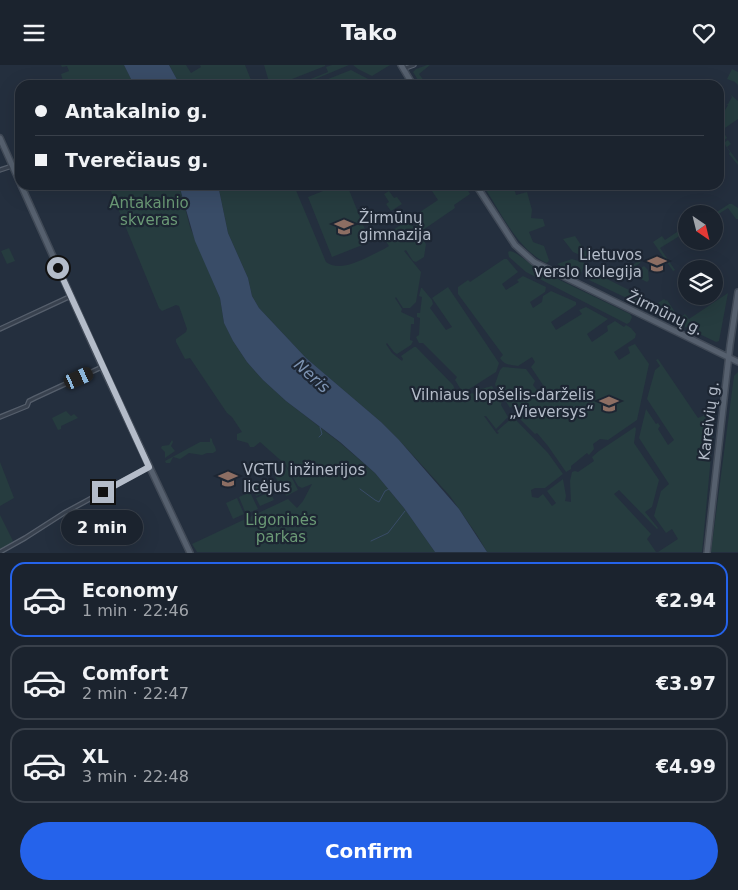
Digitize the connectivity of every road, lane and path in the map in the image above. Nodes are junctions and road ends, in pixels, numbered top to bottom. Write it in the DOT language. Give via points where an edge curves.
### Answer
graph roads {
  1 [pos="414,65"];
  2 [pos="402,67"];
  3 [pos="411,80"];
  4 [pos="0,137"];
  5 [pos="12,166"];
  6 [pos="0,170"];
  7 [pos="15,172"];
  8 [pos="24,190"];
  9 [pos="479,190"];
  10 [pos="738,292"];
  11 [pos="71,296"];
  12 [pos="0,329"];
  13 [pos="729,358"];
  14 [pos="738,362"];
  15 [pos="102,367"];
  16 [pos="0,417"];
  17 [pos="149,467"];
  18 [pos="0,552"];
  19 [pos="190,553"];
  20 [pos="706,553"];
  1 -- 2 [label="street"];
  2 -- 3 [label="main road"];
  4 -- 5 [label="main road"];
  5 -- 6 [label="street"];
  5 -- 7 [label="main road"];
  8 -- 11 [label="main road"];
  9 -- 13 [label="main road, Žirmūnų g." via="515,245 534,262"];
  10 -- 13 [label="main road, Kareivių g."];
  11 -- 12 [label="street"];
  11 -- 15 [label="main road"];
  13 -- 14 [label="main road, Žirmūnų g."];
  13 -- 20 [label="main road, Kareivių g."];
  15 -- 16 [label="street"];
  15 -- 17 [label="main road"];
  17 -- 18 [label="street"];
  17 -- 19 [label="main road"];
}
